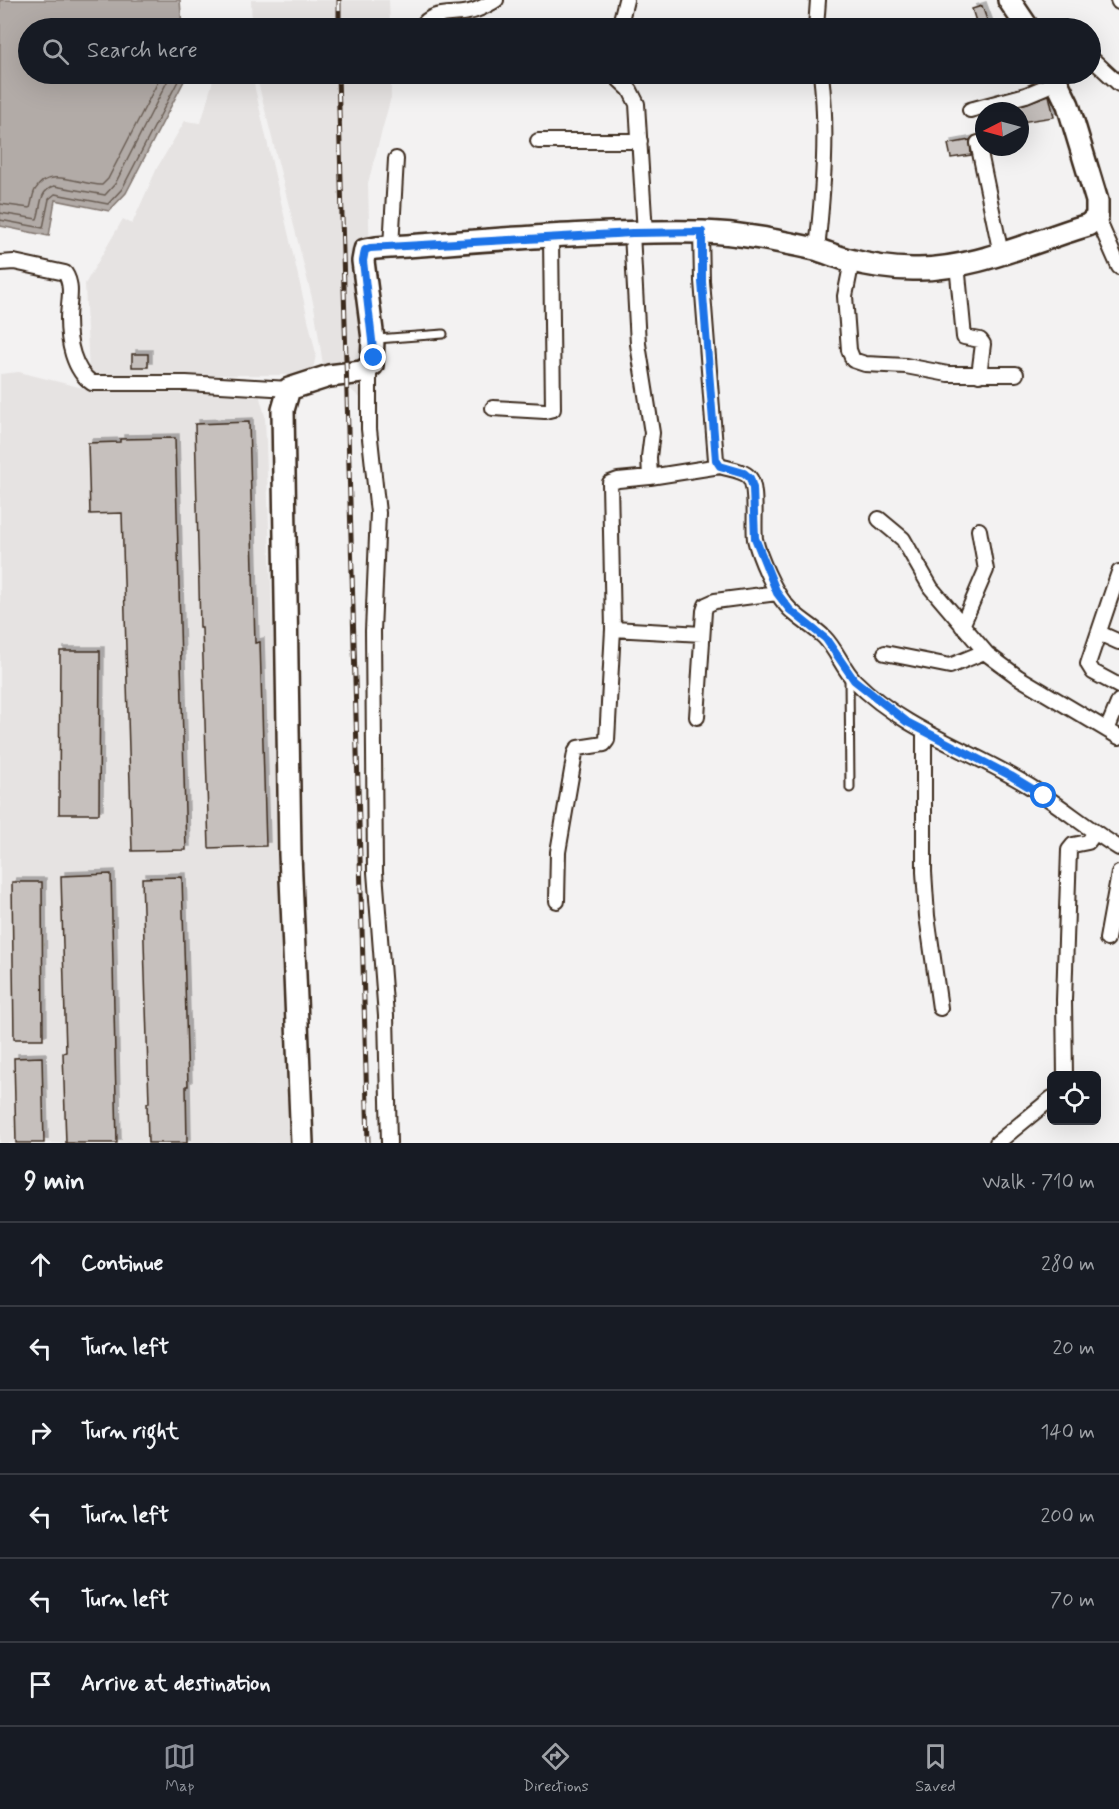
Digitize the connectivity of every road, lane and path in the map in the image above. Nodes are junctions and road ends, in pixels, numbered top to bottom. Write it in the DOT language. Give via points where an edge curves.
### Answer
graph roads {
  1 [pos="496,0"];
  2 [pos="627,0"];
  3 [pos="818,0"];
  4 [pos="1009,0"];
  5 [pos="430,18"];
  6 [pos="622,18"];
  7 [pos="817,18"];
  8 [pos="1021,18"];
  9 [pos="1101,67"];
  10 [pos="624,84"];
  11 [pos="822,84"];
  12 [pos="1045,84"];
  13 [pos="1058,84"];
  14 [pos="1119,84"];
  15 [pos="970,110"];
  16 [pos="538,141"];
  17 [pos="640,141"];
  18 [pos="981,156"];
  19 [pos="396,159"];
  20 [pos="1097,217"];
  21 [pos="702,232"];
  22 [pos="638,233"];
  23 [pos="551,237"];
  24 [pos="392,247"];
  25 [pos="817,250"];
  26 [pos="1001,254"];
  27 [pos="852,261"];
  28 [pos="0,263"];
  29 [pos="957,264"];
  30 [pos="1119,267"];
  31 [pos="443,334"];
  32 [pos="373,339"];
  33 [pos="369,369"];
  34 [pos="1016,374"];
  35 [pos="979,375"];
  36 [pos="290,389"];
  37 [pos="494,408"];
  38 [pos="720,466"];
  39 [pos="650,477"];
  40 [pos="879,519"];
  41 [pos="979,530"];
  42 [pos="1119,572"];
  43 [pos="777,593"];
  44 [pos="962,626"];
  45 [pos="613,629"];
  46 [pos="1099,633"];
  47 [pos="702,634"];
  48 [pos="1119,642"];
  49 [pos="984,652"];
  50 [pos="885,653"];
  51 [pos="849,674"];
  52 [pos="1119,686"];
  53 [pos="1119,700"];
  54 [pos="697,717"];
  55 [pos="924,732"];
  56 [pos="1113,733"];
  57 [pos="850,788"];
  58 [pos="1095,833"];
  59 [pos="1119,848"];
  60 [pos="1119,873"];
  61 [pos="557,901"];
  62 [pos="1107,939"];
  63 [pos="940,1008"];
  64 [pos="1065,1071"];
  65 [pos="1047,1102"];
  66 [pos="302,1143"];
  67 [pos="389,1143"];
  68 [pos="998,1143"];
  1 -- 5 [label="street" via="472,11"];
  2 -- 6 [label="street"];
  3 -- 7 [label="street"];
  4 -- 8 [label="main road"];
  9 -- 14 [label="street"];
  10 -- 17 [label="street" via="635,99"];
  11 -- 25 [label="street" via="824,149"];
  12 -- 15 [label="street" via="1026,95"];
  13 -- 20 [label="main road" via="1097,201"];
  16 -- 17 [label="street"];
  17 -- 22 [label="street"];
  18 -- 26 [label="street"];
  19 -- 24 [label="street"];
  20 -- 26 [label="main road" via="1088,225"];
  20 -- 30 [label="street"];
  21 -- 22 [label="main road"];
  21 -- 25 [label="main road" via="735,233"];
  21 -- 38 [label="street" via="715,455"];
  22 -- 23 [label="main road"];
  22 -- 39 [label="street" via="639,352 652,433"];
  23 -- 24 [label="main road"];
  23 -- 37 [label="street" via="553,409"];
  24 -- 32 [label="main road" via="370,248 363,254"];
  25 -- 27 [label="main road"];
  26 -- 29 [label="main road"];
  27 -- 29 [label="main road" via="914,270"];
  27 -- 35 [label="street" via="845,296 853,360 941,374"];
  28 -- 36 [label="street" via="14,262 65,273 70,280 68,321 74,359 83,377 92,383"];
  29 -- 35 [label="street" via="964,337 982,342"];
  31 -- 32 [label="lane"];
  32 -- 33 [label="main road" via="374,358"];
  33 -- 36 [label="main road" via="329,376"];
  33 -- 67 [label="street" via="368,418 378,524 373,631 375,872 386,1016"];
  34 -- 35 [label="street"];
  36 -- 66 [label="main road" via="283,410 283,444 290,854"];
  38 -- 39 [label="street"];
  38 -- 43 [label="street" via="750,478 755,538"];
  39 -- 45 [label="street" via="610,483"];
  40 -- 44 [label="street" via="903,539 926,581"];
  41 -- 44 [label="street" via="986,570"];
  42 -- 46 [label="street"];
  43 -- 47 [label="street" via="709,603 704,611"];
  43 -- 51 [label="street" via="790,610 826,639"];
  44 -- 49 [label="street"];
  45 -- 47 [label="street"];
  45 -- 61 [label="street" via="606,742 578,748 575,753 558,852"];
  46 -- 48 [label="street"];
  46 -- 52 [label="street" via="1089,667"];
  47 -- 54 [label="street"];
  49 -- 50 [label="street" via="950,666"];
  49 -- 56 [label="street" via="1018,677"];
  51 -- 55 [label="street" via="895,714"];
  51 -- 57 [label="lane"];
  53 -- 56 [label="street"];
  55 -- 58 [label="street" via="1029,786"];
  55 -- 63 [label="street" via="924,872"];
  58 -- 59 [label="street"];
  58 -- 64 [label="street" via="1088,842 1071,846 1068,854"];
  60 -- 62 [label="street"];
  65 -- 68 [label="street"];
}
